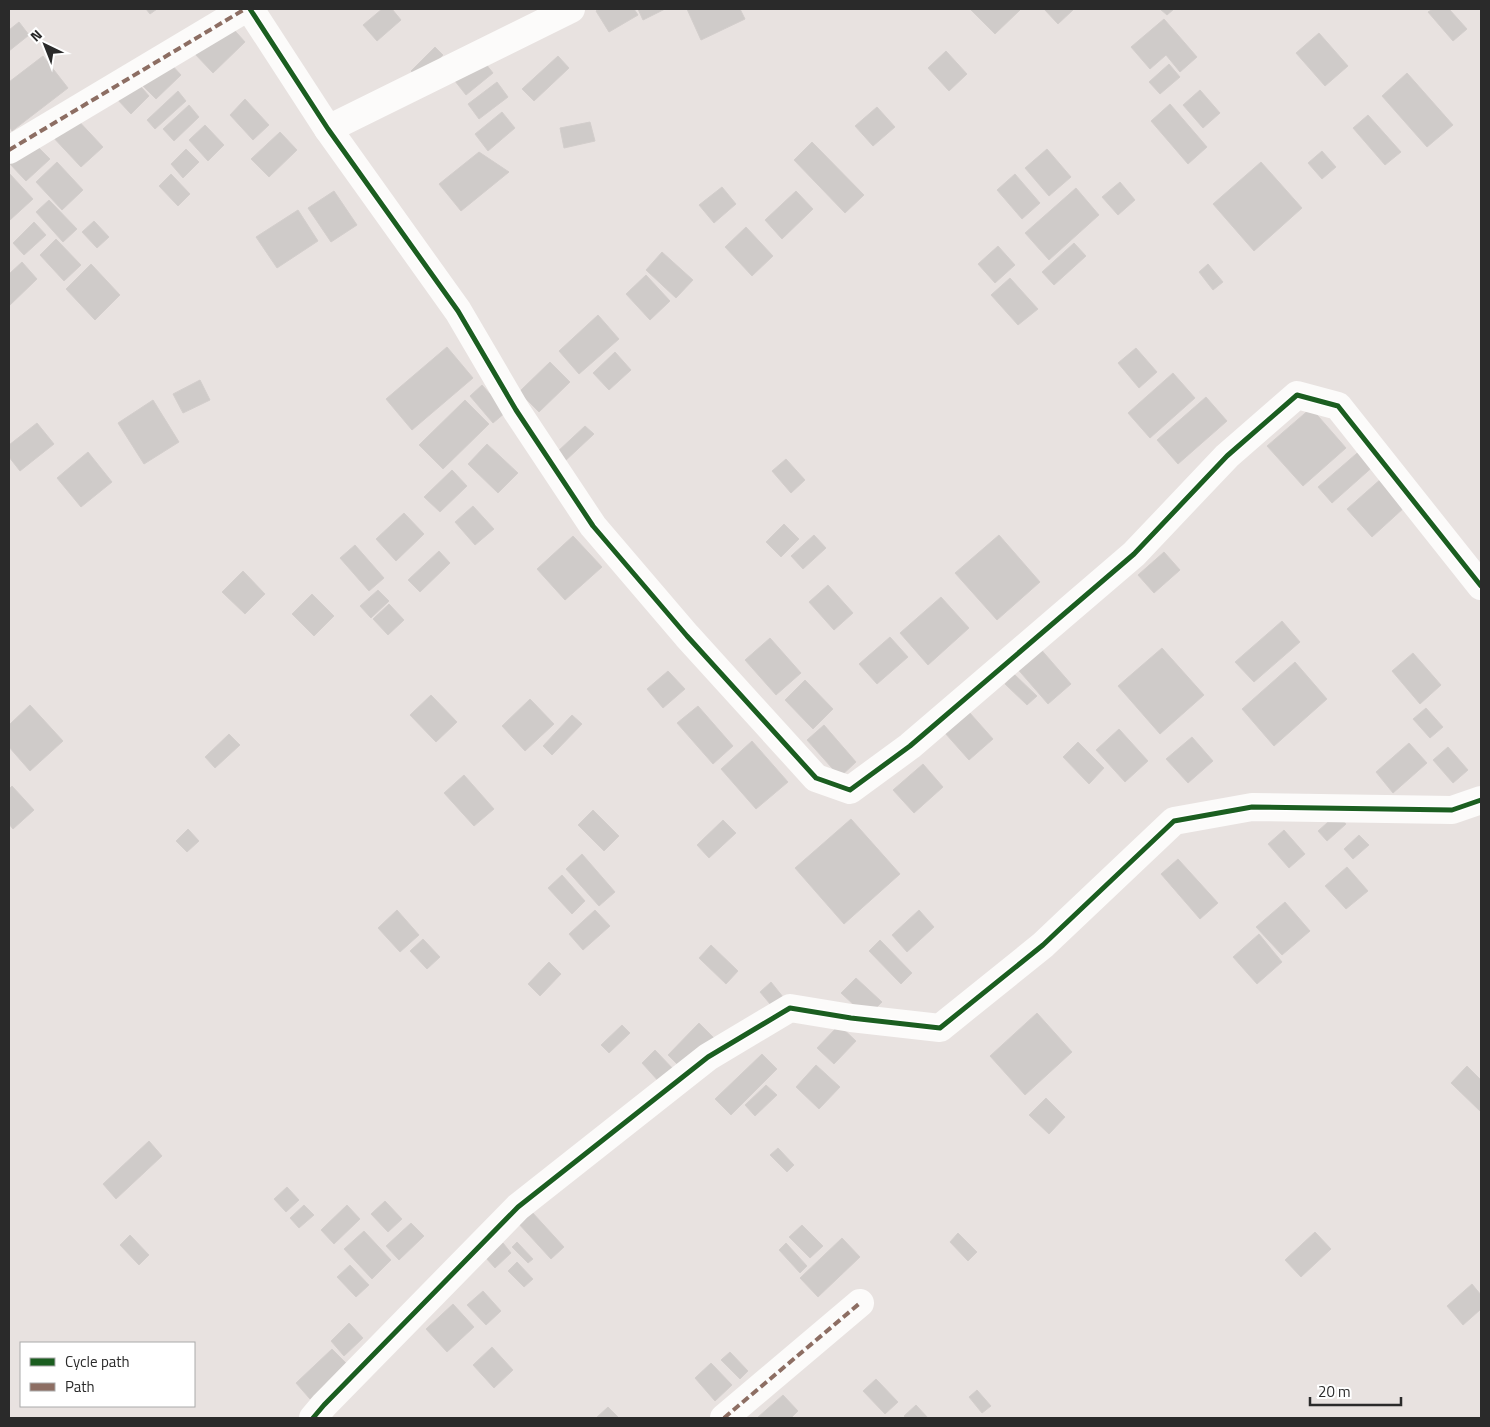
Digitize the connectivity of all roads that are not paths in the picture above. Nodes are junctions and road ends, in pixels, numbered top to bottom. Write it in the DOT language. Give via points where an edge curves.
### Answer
graph roads {
  1 [pos="245,9"];
  2 [pos="250,9"];
  3 [pos="571,9"];
  4 [pos="328,129"];
  5 [pos="9,150"];
  6 [pos="1481,586"];
  7 [pos="1481,800"];
  8 [pos="860,1302"];
  9 [pos="313,1418"];
  10 [pos="724,1418"];
  1 -- 5 [label="street"];
  2 -- 4 [label="street"];
  3 -- 4 [label="street"];
  4 -- 6 [label="street" via="458,311 516,410 593,526 687,636 816,778 850,790 910,746 1134,554 1227,456 1297,395 1338,406"];
  7 -- 9 [label="street" via="1452,810 1252,807 1174,822 1043,945 940,1028 790,1008 708,1057 518,1207"];
  8 -- 10 [label="street"];
}
